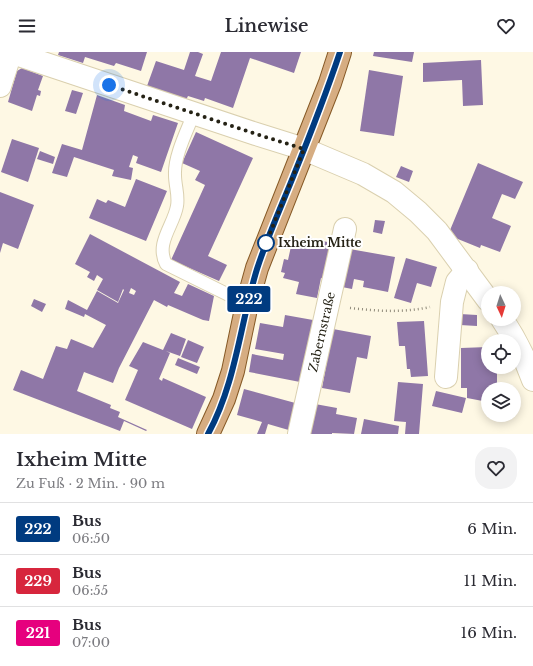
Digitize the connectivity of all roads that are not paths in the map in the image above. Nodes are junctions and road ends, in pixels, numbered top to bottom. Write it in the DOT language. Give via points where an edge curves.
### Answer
graph roads {
  1 [pos="10,52"];
  2 [pos="340,52"];
  3 [pos="0,86"];
  4 [pos="194,113"];
  5 [pos="304,149"];
  6 [pos="345,229"];
  7 [pos="467,270"];
  8 [pos="481,290"];
  9 [pos="247,304"];
  10 [pos="507,326"];
  11 [pos="446,376"];
  12 [pos="533,380"];
  13 [pos="211,433"];
  14 [pos="299,434"];
  1 -- 3 [label="street"];
  1 -- 4 [label="street"];
  2 -- 5 [label="main road"];
  4 -- 5 [label="street"];
  4 -- 9 [label="lane" via="176,162 177,207 164,239 163,259 166,264"];
  5 -- 7 [label="street" via="363,174 394,192 437,231"];
  5 -- 9 [label="main road" via="266,243"];
  6 -- 14 [label="street, Zabernstraße"];
  7 -- 8 [label="street"];
  7 -- 11 [label="street" via="457,282 452,302"];
  9 -- 13 [label="main road" via="233,371"];
  10 -- 12 [label="street" via="526,359"];
}
